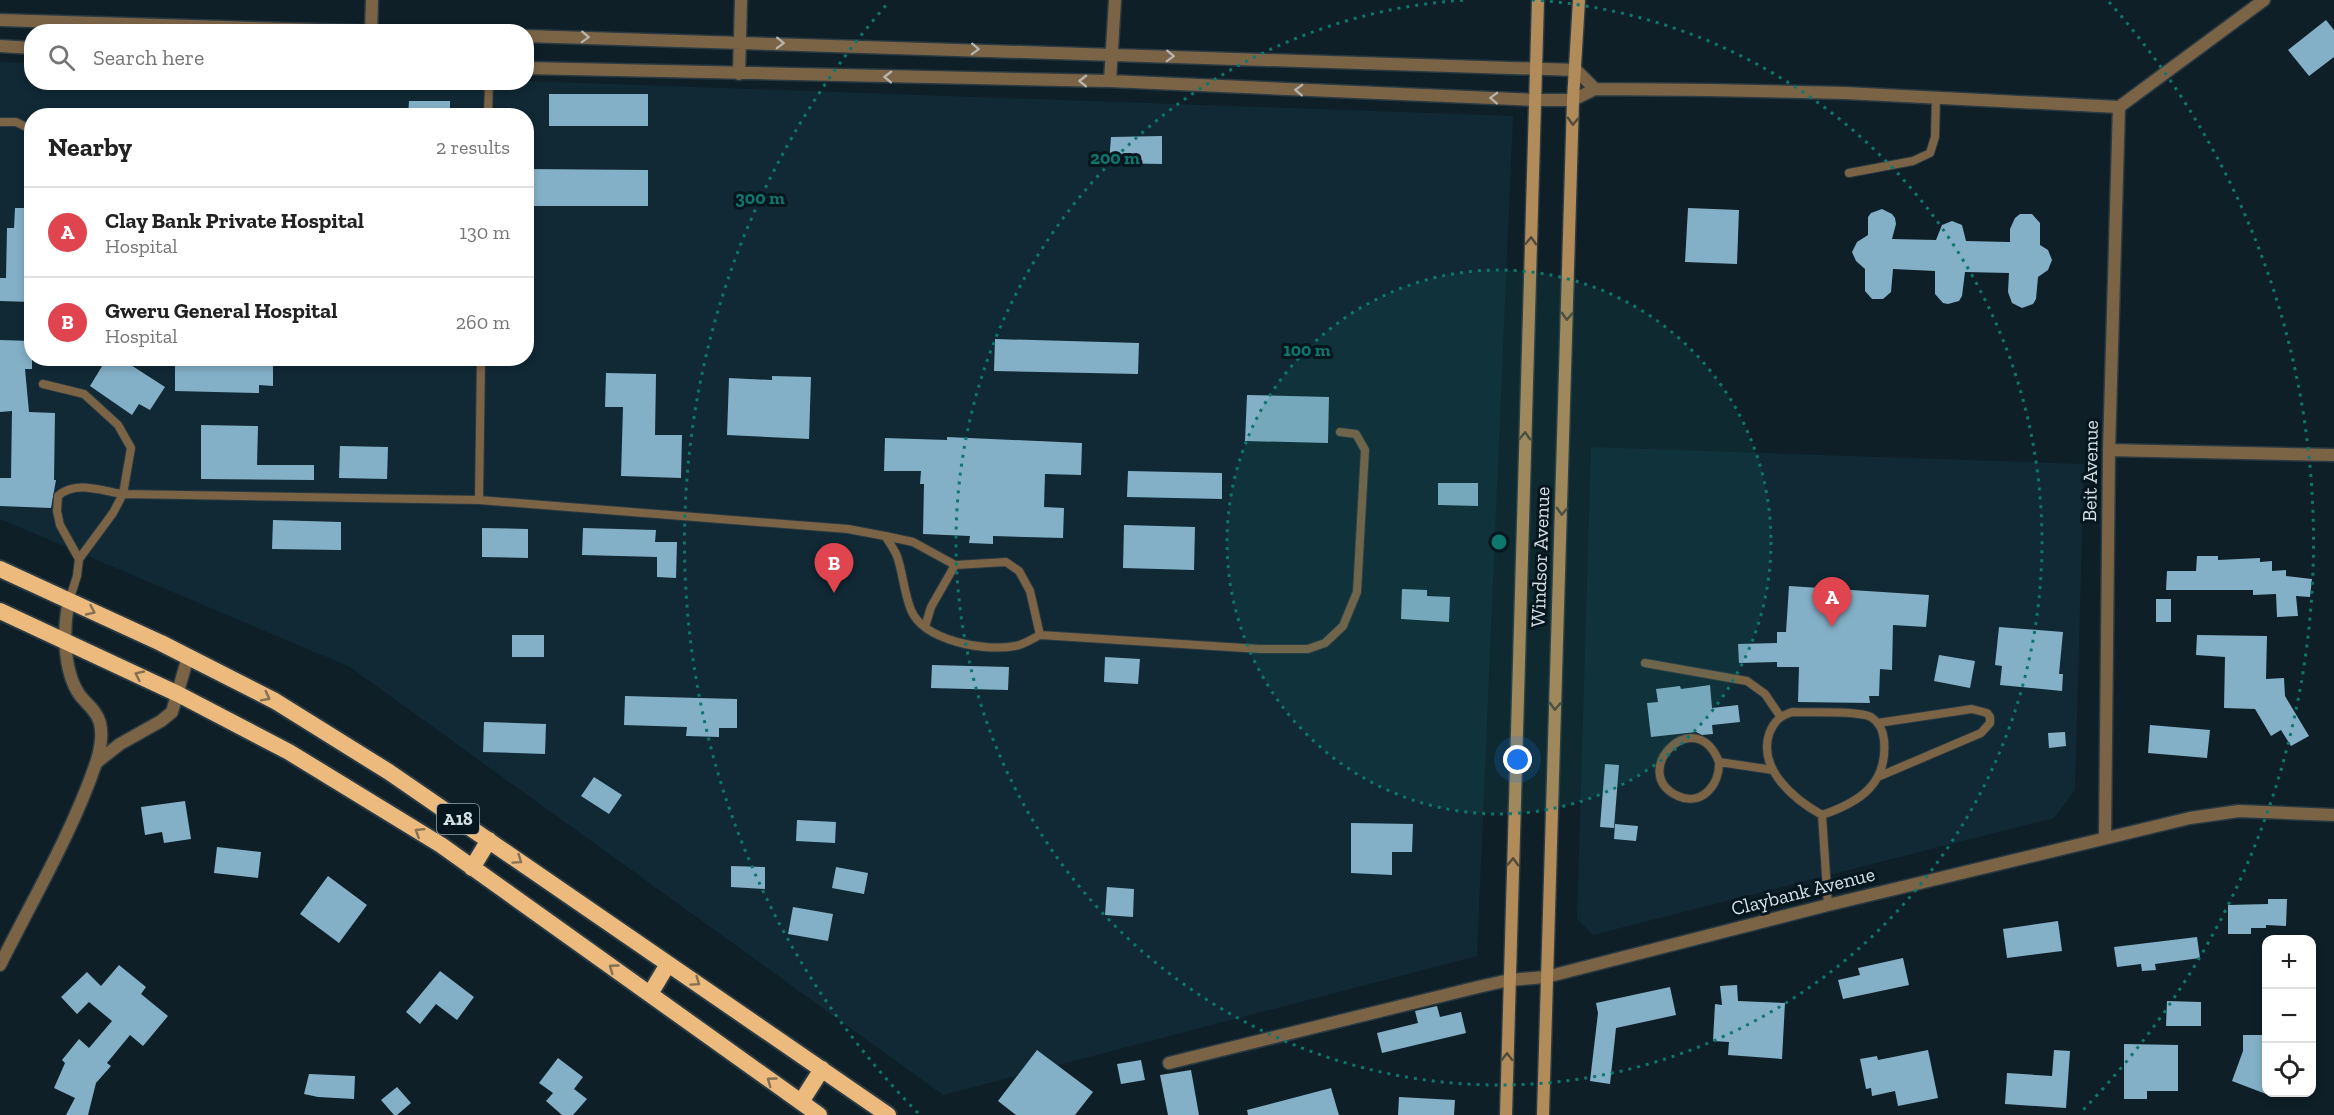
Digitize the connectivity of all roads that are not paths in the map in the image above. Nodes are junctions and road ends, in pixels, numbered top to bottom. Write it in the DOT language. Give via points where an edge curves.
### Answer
graph roads {
  1 [pos="372,0"];
  2 [pos="741,0"];
  3 [pos="1115,0"];
  4 [pos="1538,0"];
  5 [pos="1579,0"];
  6 [pos="2264,0"];
  7 [pos="0,20"];
  8 [pos="135,24"];
  9 [pos="371,24"];
  10 [pos="534,36"];
  11 [pos="740,42"];
  12 [pos="0,46"];
  13 [pos="24,48"];
  14 [pos="1110,54"];
  15 [pos="534,68"];
  16 [pos="1536,68"];
  17 [pos="1576,70"];
  18 [pos="739,74"];
  19 [pos="1110,81"];
  20 [pos="1595,89"];
  21 [pos="489,90"];
  22 [pos="1936,98"];
  23 [pos="1535,100"];
  24 [pos="1574,100"];
  25 [pos="2119,106"];
  26 [pos="488,108"];
  27 [pos="0,122"];
  28 [pos="24,126"];
  29 [pos="1849,173"];
  30 [pos="481,366"];
  31 [pos="43,384"];
  32 [pos="1340,432"];
  33 [pos="2109,450"];
  34 [pos="2334,455"];
  35 [pos="123,494"];
  36 [pos="479,500"];
  37 [pos="885,536"];
  38 [pos="79,559"];
  39 [pos="955,565"];
  40 [pos="0,569"];
  41 [pos="69,600"];
  42 [pos="0,611"];
  43 [pos="925,627"];
  44 [pos="1040,635"];
  45 [pos="65,642"];
  46 [pos="188,657"];
  47 [pos="1645,663"];
  48 [pos="178,694"];
  49 [pos="1780,716"];
  50 [pos="1878,723"];
  51 [pos="97,762"];
  52 [pos="1719,762"];
  53 [pos="1773,770"];
  54 [pos="1880,776"];
  55 [pos="1822,815"];
  56 [pos="2334,815"];
  57 [pos="2105,837"];
  58 [pos="489,840"];
  59 [pos="472,868"];
  60 [pos="1827,904"];
  61 [pos="668,964"];
  62 [pos="0,965"];
  63 [pos="1546,977"];
  64 [pos="1509,981"];
  65 [pos="650,994"];
  66 [pos="1169,1063"];
  67 [pos="822,1069"];
  68 [pos="801,1102"];
  69 [pos="819,1115"];
  70 [pos="888,1115"];
  71 [pos="1506,1115"];
  72 [pos="1543,1115"];
  1 -- 9 [label="street"];
  2 -- 11 [label="street"];
  3 -- 14 [label="street"];
  4 -- 16 [label="main road, Windsor Avenue"];
  5 -- 17 [label="main road, Windsor Avenue"];
  6 -- 25 [label="street"];
  7 -- 8 [label="street"];
  10 -- 11 [label="street, one-way"];
  11 -- 14 [label="street, one-way"];
  11 -- 18 [label="street"];
  12 -- 13 [label="street"];
  14 -- 16 [label="street, one-way"];
  14 -- 19 [label="street"];
  15 -- 18 [label="street"];
  16 -- 17 [label="street"];
  16 -- 23 [label="main road, Windsor Avenue"];
  17 -- 20 [label="street"];
  17 -- 24 [label="main road, Windsor Avenue"];
  19 -- 18 [label="street, one-way"];
  23 -- 19 [label="street, one-way"];
  20 -- 22 [label="street"];
  20 -- 24 [label="street"];
  21 -- 26 [label="lane"];
  22 -- 25 [label="street"];
  22 -- 29 [label="lane" via="1935,137 1930,153 1913,161"];
  23 -- 24 [label="street"];
  64 -- 23 [label="main road, Windsor Avenue, one-way"];
  24 -- 63 [label="main road, Windsor Avenue, one-way"];
  25 -- 33 [label="street, Beit Avenue"];
  27 -- 28 [label="lane"];
  30 -- 36 [label="lane"];
  31 -- 35 [label="lane" via="84,394 118,425 131,448"];
  32 -- 44 [label="lane" via="1356,434 1365,450 1357,592 1343,626 1325,643 1308,649 1260,649"];
  33 -- 34 [label="street"];
  33 -- 57 [label="street, Beit Avenue"];
  35 -- 36 [label="lane"];
  35 -- 38 [label="lane"];
  35 -- 38 [label="lane" via="78,487 66,489 58,496 60,525"];
  36 -- 37 [label="lane" via="849,529"];
  37 -- 39 [label="lane" via="913,542"];
  37 -- 43 [label="lane" via="896,554 911,612"];
  38 -- 41 [label="lane"];
  39 -- 43 [label="lane" via="931,607"];
  39 -- 44 [label="lane" via="1006,561 1019,571 1030,591"];
  40 -- 41 [label="highway, A18"];
  41 -- 45 [label="street"];
  41 -- 46 [label="highway, A18, one-way"];
  42 -- 45 [label="highway, A18"];
  43 -- 44 [label="lane" via="970,646 998,648 1017,646"];
  48 -- 45 [label="highway, A18, one-way"];
  45 -- 51 [label="street" via="72,678 100,723"];
  46 -- 48 [label="street"];
  46 -- 58 [label="highway, A18, one-way" via="275,701"];
  47 -- 49 [label="lane" via="1747,681 1765,694"];
  48 -- 51 [label="street" via="172,712 161,722 120,744"];
  59 -- 48 [label="highway, A18, one-way" via="289,752"];
  49 -- 50 [label="lane" via="1792,712 1856,714"];
  49 -- 53 [label="lane" via="1768,737"];
  50 -- 54 [label="lane" via="1885,751"];
  50 -- 54 [label="lane" via="1972,709 1987,712 1990,717 1981,733"];
  51 -- 62 [label="street"];
  52 -- 52 [label="lane" via="1720,771 1712,788 1696,797 1678,796 1660,774 1662,756 1684,739 1710,746"];
  52 -- 53 [label="lane"];
  53 -- 55 [label="lane" via="1802,804"];
  54 -- 55 [label="lane" via="1866,794"];
  55 -- 60 [label="lane"];
  56 -- 57 [label="street, Claybank Avenue" via="2211,814"];
  57 -- 60 [label="street, Claybank Avenue"];
  58 -- 59 [label="highway"];
  58 -- 61 [label="highway, A18, one-way"];
  65 -- 59 [label="highway, A18, one-way"];
  60 -- 63 [label="street, Claybank Avenue"];
  61 -- 65 [label="highway"];
  61 -- 67 [label="highway, A18, one-way"];
  63 -- 64 [label="street, Claybank Avenue"];
  63 -- 72 [label="main road, Windsor Avenue"];
  64 -- 66 [label="street, Claybank Avenue"];
  71 -- 64 [label="main road, Windsor Avenue, one-way"];
  68 -- 65 [label="highway, A18, one-way"];
  67 -- 68 [label="highway"];
  67 -- 70 [label="highway, A18"];
  68 -- 69 [label="highway, A18"];
}
